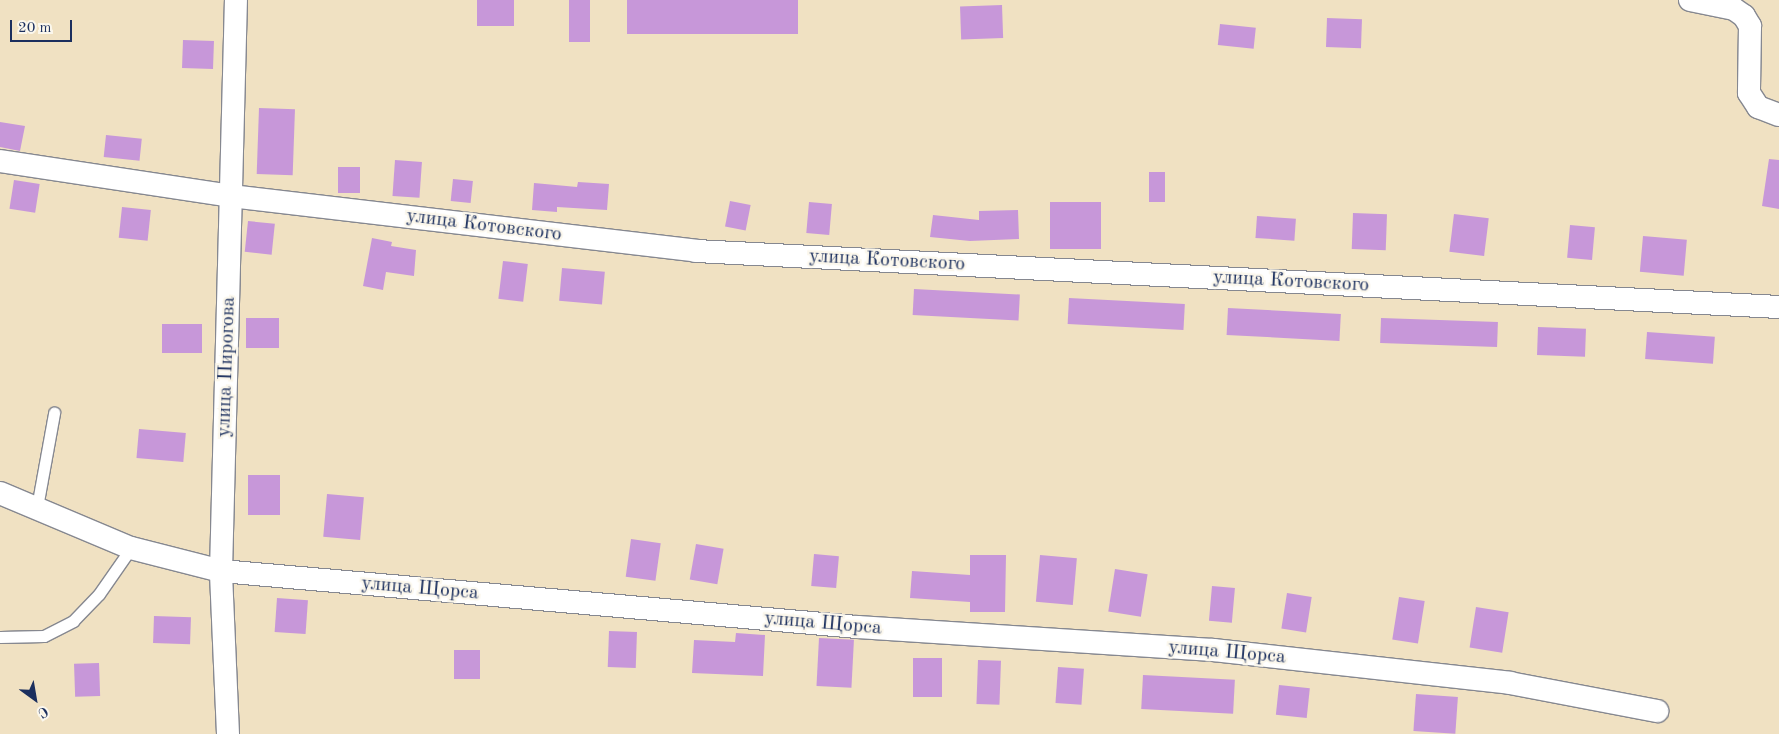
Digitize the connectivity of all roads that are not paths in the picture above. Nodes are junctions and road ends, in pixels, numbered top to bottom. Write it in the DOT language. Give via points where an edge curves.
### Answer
graph roads {
  1 [pos="236,0"];
  2 [pos="1690,0"];
  3 [pos="1779,114"];
  4 [pos="0,161"];
  5 [pos="231,196"];
  6 [pos="1779,306"];
  7 [pos="54,413"];
  8 [pos="0,493"];
  9 [pos="37,507"];
  10 [pos="131,548"];
  11 [pos="221,571"];
  12 [pos="0,637"];
  13 [pos="1657,711"];
  14 [pos="228,734"];
  1 -- 5 [label="street, улица Пирогова"];
  2 -- 3 [label="street" via="1734,9 1744,16 1750,26 1749,93 1758,107"];
  4 -- 5 [label="street, улица Котовского"];
  5 -- 6 [label="street, улица Котовского" via="696,251"];
  5 -- 11 [label="street, улица Пирогова"];
  7 -- 9 [label="lane"];
  8 -- 9 [label="street, улица Щорса"];
  9 -- 10 [label="street, улица Щорса"];
  10 -- 11 [label="street, улица Щорса"];
  10 -- 12 [label="lane" via="99,594 73,621 44,636"];
  11 -- 13 [label="street, улица Щорса" via="857,627 1213,650 1510,683"];
  11 -- 14 [label="street, улица Пирогова"];
}
